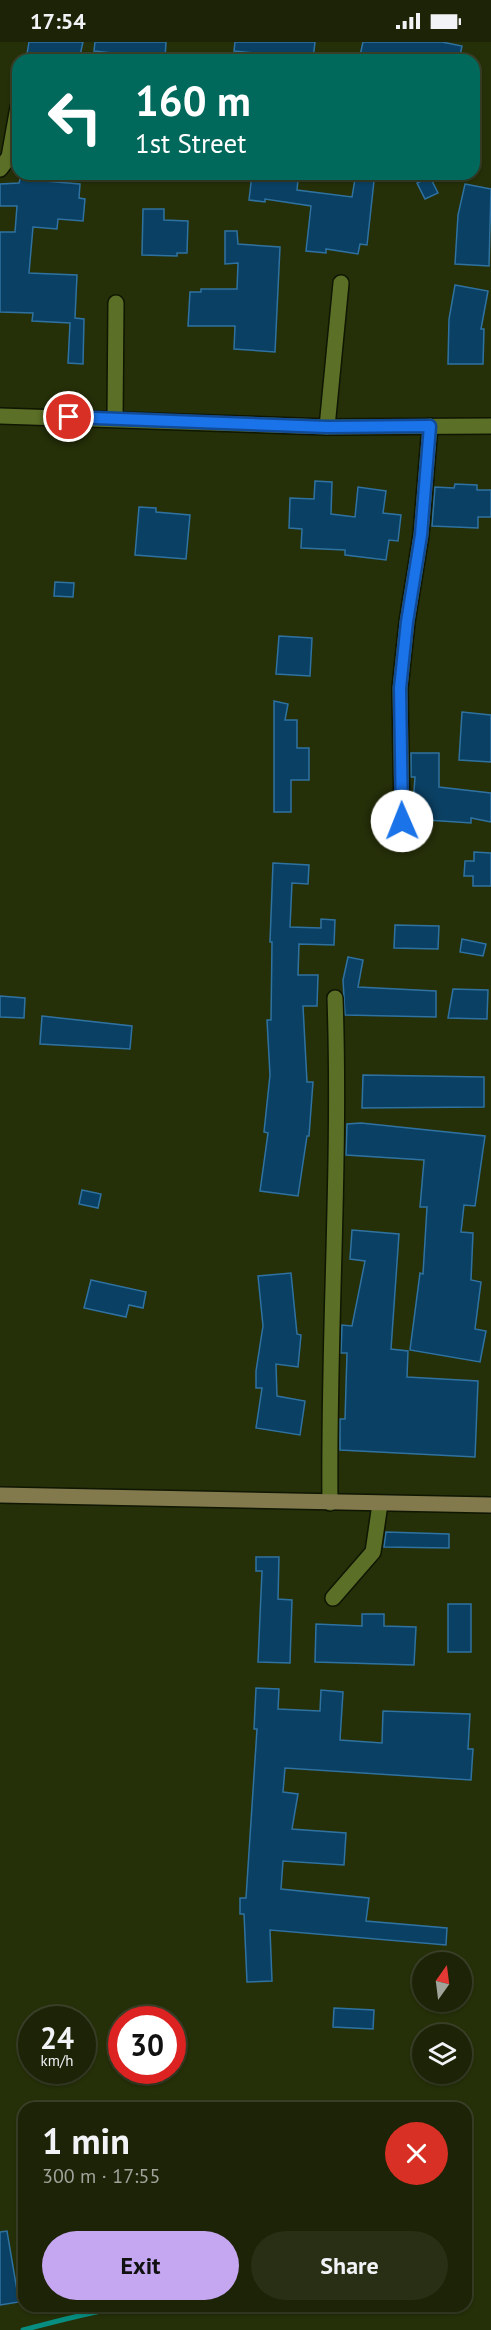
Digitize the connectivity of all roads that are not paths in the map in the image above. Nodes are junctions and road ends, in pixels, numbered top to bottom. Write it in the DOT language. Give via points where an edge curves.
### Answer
graph roads {
  1 [pos="12,140"];
  2 [pos="0,169"];
  3 [pos="341,283"];
  4 [pos="116,303"];
  5 [pos="0,416"];
  6 [pos="115,418"];
  7 [pos="430,426"];
  8 [pos="491,426"];
  9 [pos="327,427"];
  10 [pos="402,821"];
  11 [pos="335,998"];
  12 [pos="0,1495"];
  13 [pos="330,1503"];
  14 [pos="380,1504"];
  15 [pos="491,1505"];
  16 [pos="333,1598"];
  1 -- 2 [label="street" via="9,157"];
  3 -- 9 [label="street"];
  4 -- 6 [label="street"];
  5 -- 6 [label="street"];
  6 -- 9 [label="street"];
  7 -- 8 [label="street"];
  7 -- 9 [label="street"];
  7 -- 10 [label="street" via="421,535 400,688"];
  11 -- 13 [label="street" via="337,1100"];
  12 -- 13 [label="main road"];
  13 -- 14 [label="main road"];
  14 -- 15 [label="main road"];
  14 -- 16 [label="street" via="373,1552"];
}
